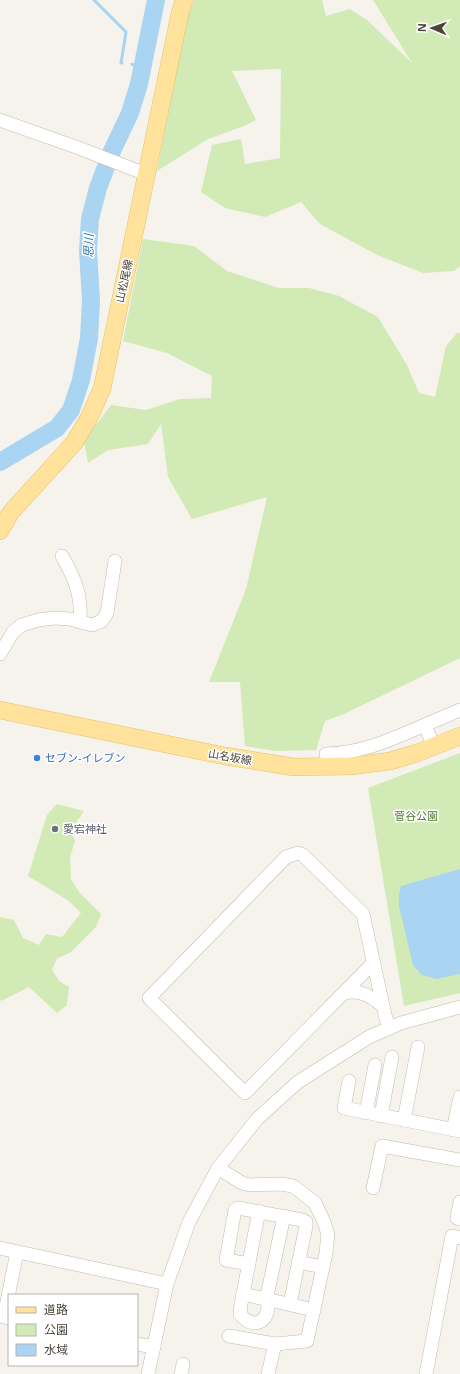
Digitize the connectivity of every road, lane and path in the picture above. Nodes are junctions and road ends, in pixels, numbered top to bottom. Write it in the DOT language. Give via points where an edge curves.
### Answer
graph roads {
  1 [pos="184,0"];
  2 [pos="0,120"];
  3 [pos="146,174"];
  4 [pos="0,532"];
  5 [pos="62,556"];
  6 [pos="115,562"];
  7 [pos="80,622"];
  8 [pos="5,634"];
  9 [pos="0,654"];
  10 [pos="0,710"];
  11 [pos="460,710"];
  12 [pos="425,725"];
  13 [pos="460,736"];
  14 [pos="434,747"];
  15 [pos="326,754"];
  16 [pos="374,962"];
  17 [pos="344,993"];
  18 [pos="383,1006"];
  19 [pos="460,1007"];
  20 [pos="389,1028"];
  21 [pos="418,1047"];
  22 [pos="392,1057"];
  23 [pos="375,1065"];
  24 [pos="349,1081"];
  25 [pos="460,1097"];
  26 [pos="366,1113"];
  27 [pos="381,1116"];
  28 [pos="404,1120"];
  29 [pos="456,1131"];
  30 [pos="460,1160"];
  31 [pos="218,1168"];
  32 [pos="373,1188"];
  33 [pos="460,1202"];
  34 [pos="259,1211"];
  35 [pos="284,1216"];
  36 [pos="460,1219"];
  37 [pos="460,1238"];
  38 [pos="0,1248"];
  39 [pos="17,1252"];
  40 [pos="298,1262"];
  41 [pos="249,1264"];
  42 [pos="323,1267"];
  43 [pos="167,1284"];
  44 [pos="9,1294"];
  45 [pos="243,1294"];
  46 [pos="8,1297"];
  47 [pos="267,1299"];
  48 [pos="290,1304"];
  49 [pos="314,1310"];
  50 [pos="8,1318"];
  51 [pos="229,1336"];
  52 [pos="138,1344"];
  53 [pos="275,1344"];
  54 [pos="154,1347"];
  55 [pos="148,1374"];
  56 [pos="268,1374"];
  57 [pos="426,1374"];
  1 -- 3 [label="main road, 山松尾線"];
  2 -- 3 [label="street"];
  3 -- 4 [label="main road, 山松尾線" via="102,388 89,418 74,443 11,512"];
  5 -- 7 [label="street" via="78,587"];
  6 -- 7 [label="street" via="107,613 102,621 92,625"];
  7 -- 8 [label="street" via="54,618 38,620"];
  8 -- 9 [label="street"];
  10 -- 14 [label="main road, 山名坂線" via="225,756 294,767 351,766 390,761"];
  11 -- 12 [label="street"];
  12 -- 14 [label="street"];
  12 -- 15 [label="street" via="374,746"];
  13 -- 14 [label="main road, 山名坂線"];
  16 -- 17 [label="street"];
  16 -- 17 [label="street" via="363,914 298,853 286,857 149,998 245,1092"];
  16 -- 18 [label="street"];
  17 -- 18 [label="street" via="362,992"];
  18 -- 20 [label="street"];
  19 -- 20 [label="street"];
  20 -- 31 [label="street" via="369,1037 298,1082 257,1119"];
  21 -- 28 [label="street"];
  22 -- 27 [label="street"];
  23 -- 26 [label="street"];
  24 -- 26 [label="street" via="344,1108"];
  25 -- 29 [label="street"];
  26 -- 27 [label="street"];
  27 -- 28 [label="street"];
  28 -- 29 [label="street"];
  30 -- 32 [label="street" via="382,1146"];
  31 -- 42 [label="street" via="250,1185 293,1186 315,1203 328,1234"];
  31 -- 43 [label="street" via="188,1222"];
  33 -- 36 [label="street" via="457,1218"];
  34 -- 35 [label="street"];
  34 -- 41 [label="street"];
  34 -- 41 [label="street" via="238,1208 235,1210 226,1260"];
  35 -- 40 [label="street" via="306,1222"];
  35 -- 47 [label="street"];
  37 -- 57 [label="street" via="452,1236"];
  38 -- 39 [label="street"];
  39 -- 43 [label="street"];
  39 -- 44 [label="street"];
  40 -- 42 [label="street"];
  40 -- 48 [label="street"];
  41 -- 45 [label="street"];
  42 -- 49 [label="street"];
  43 -- 54 [label="street"];
  45 -- 47 [label="street"];
  45 -- 47 [label="street" via="240,1314 246,1321 253,1323 265,1318"];
  46 -- 50 [label="street" via="4,1317"];
  47 -- 48 [label="street"];
  48 -- 49 [label="street"];
  49 -- 53 [label="street" via="307,1341"];
  51 -- 53 [label="street"];
  52 -- 54 [label="street"];
  53 -- 56 [label="street"];
  54 -- 55 [label="street"];
}
